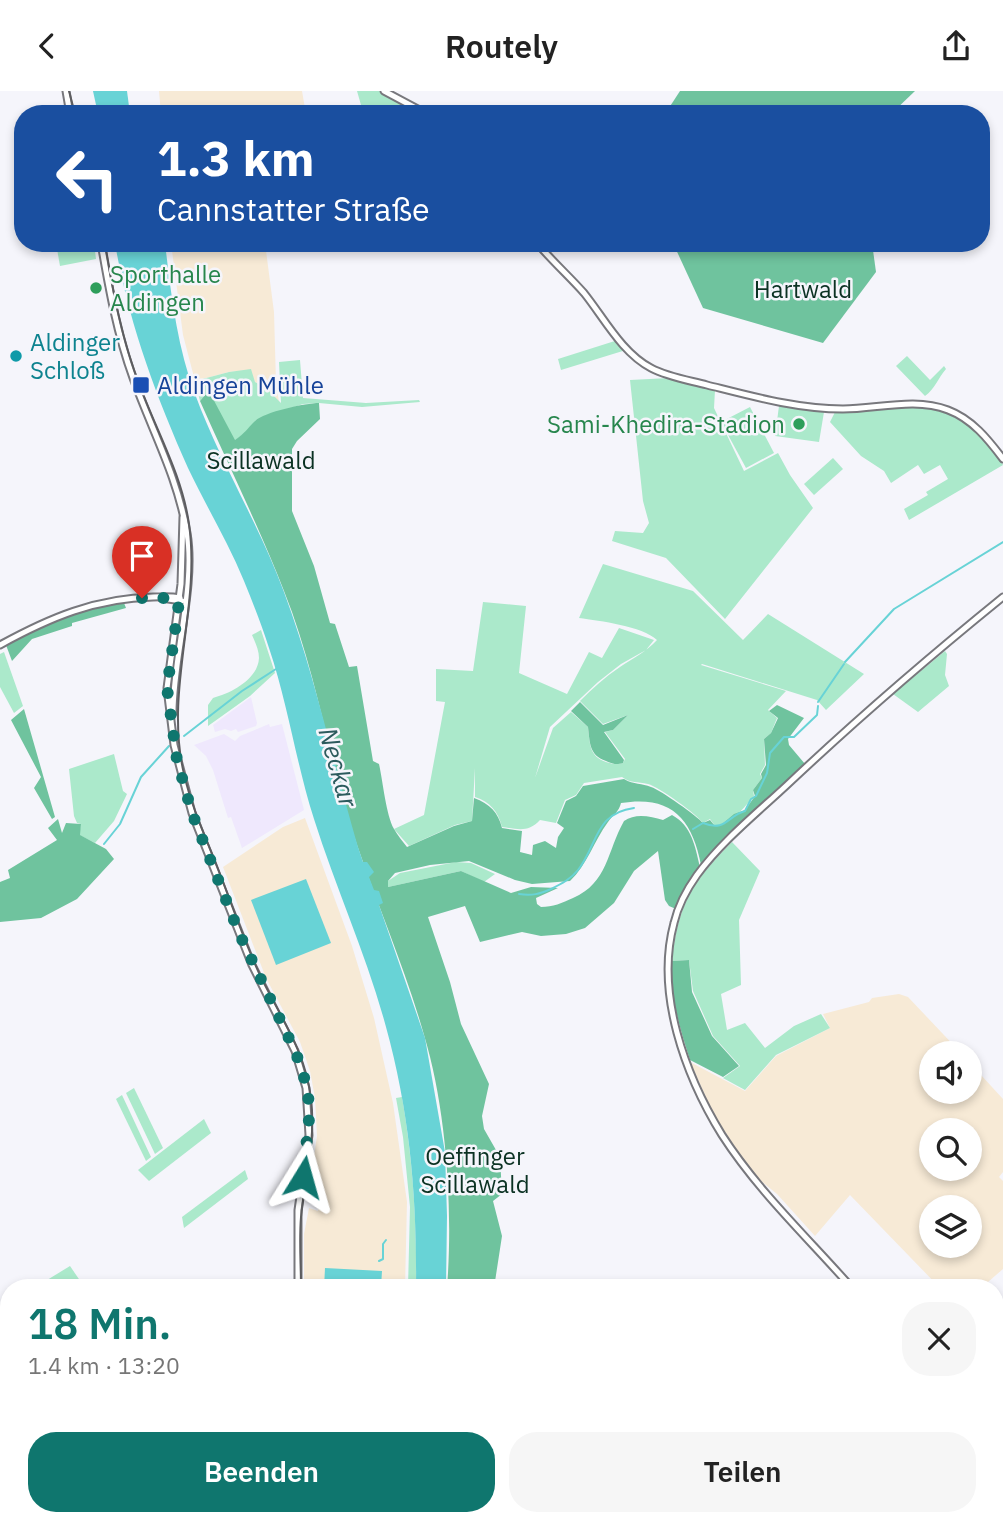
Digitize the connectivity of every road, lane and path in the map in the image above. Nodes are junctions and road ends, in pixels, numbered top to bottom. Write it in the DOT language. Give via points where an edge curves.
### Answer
graph roads {
  1 [pos="384,91"];
  2 [pos="410,105"];
  3 [pos="103,252"];
  4 [pos="546,252"];
  5 [pos="1003,459"];
  6 [pos="183,517"];
  7 [pos="181,585"];
  8 [pos="171,596"];
  9 [pos="159,597"];
  10 [pos="1003,597"];
  11 [pos="181,600"];
  12 [pos="0,645"];
  13 [pos="298,1279"];
  14 [pos="844,1279"];
  1 -- 2 [label="main road"];
  3 -- 6 [label="main road" via="127,361 168,460"];
  4 -- 5 [label="main road" via="635,356 653,369 755,398 816,407 934,406 968,422"];
  6 -- 7 [label="main road"];
  6 -- 11 [label="main road" via="187,541"];
  7 -- 8 [label="main road"];
  7 -- 11 [label="main road"];
  8 -- 9 [label="main road"];
  8 -- 11 [label="main road"];
  9 -- 11 [label="main road"];
  9 -- 12 [label="main road" via="87,606"];
  10 -- 14 [label="main road" via="809,764 710,860 694,880 674,922 668,974 675,1018 711,1116 741,1163"];
  11 -- 13 [label="main road" via="171,719 177,760 192,813 248,956 295,1051 306,1088 309,1135 298,1210"];
}
